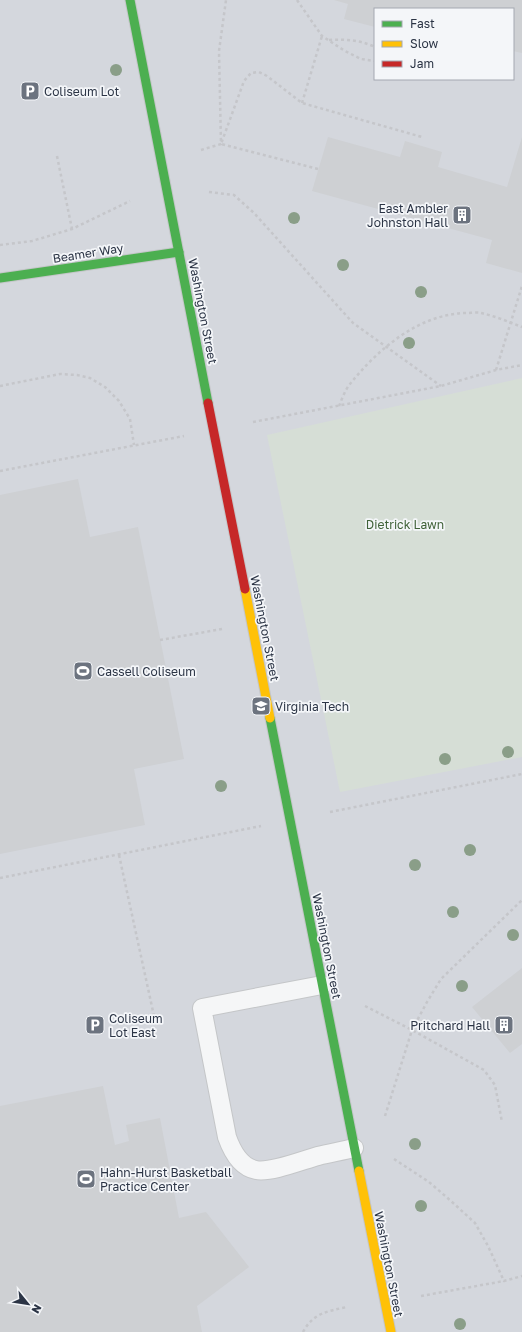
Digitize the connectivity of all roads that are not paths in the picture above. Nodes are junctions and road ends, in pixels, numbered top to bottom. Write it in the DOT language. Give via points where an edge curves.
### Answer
graph roads {
  1 [pos="130,0"];
  2 [pos="179,252"];
  3 [pos="0,278"];
  4 [pos="322,985"];
  5 [pos="354,1148"];
  6 [pos="390,1332"];
  1 -- 2 [label="main road, Washington Street"];
  2 -- 3 [label="main road, Beamer Way"];
  2 -- 4 [label="main road, Washington Street"];
  4 -- 5 [label="main road, Washington Street"];
  4 -- 5 [label="lane" via="202,1008 227,1137 235,1156 256,1170 268,1170"];
  5 -- 6 [label="main road, Washington Street"];
}
